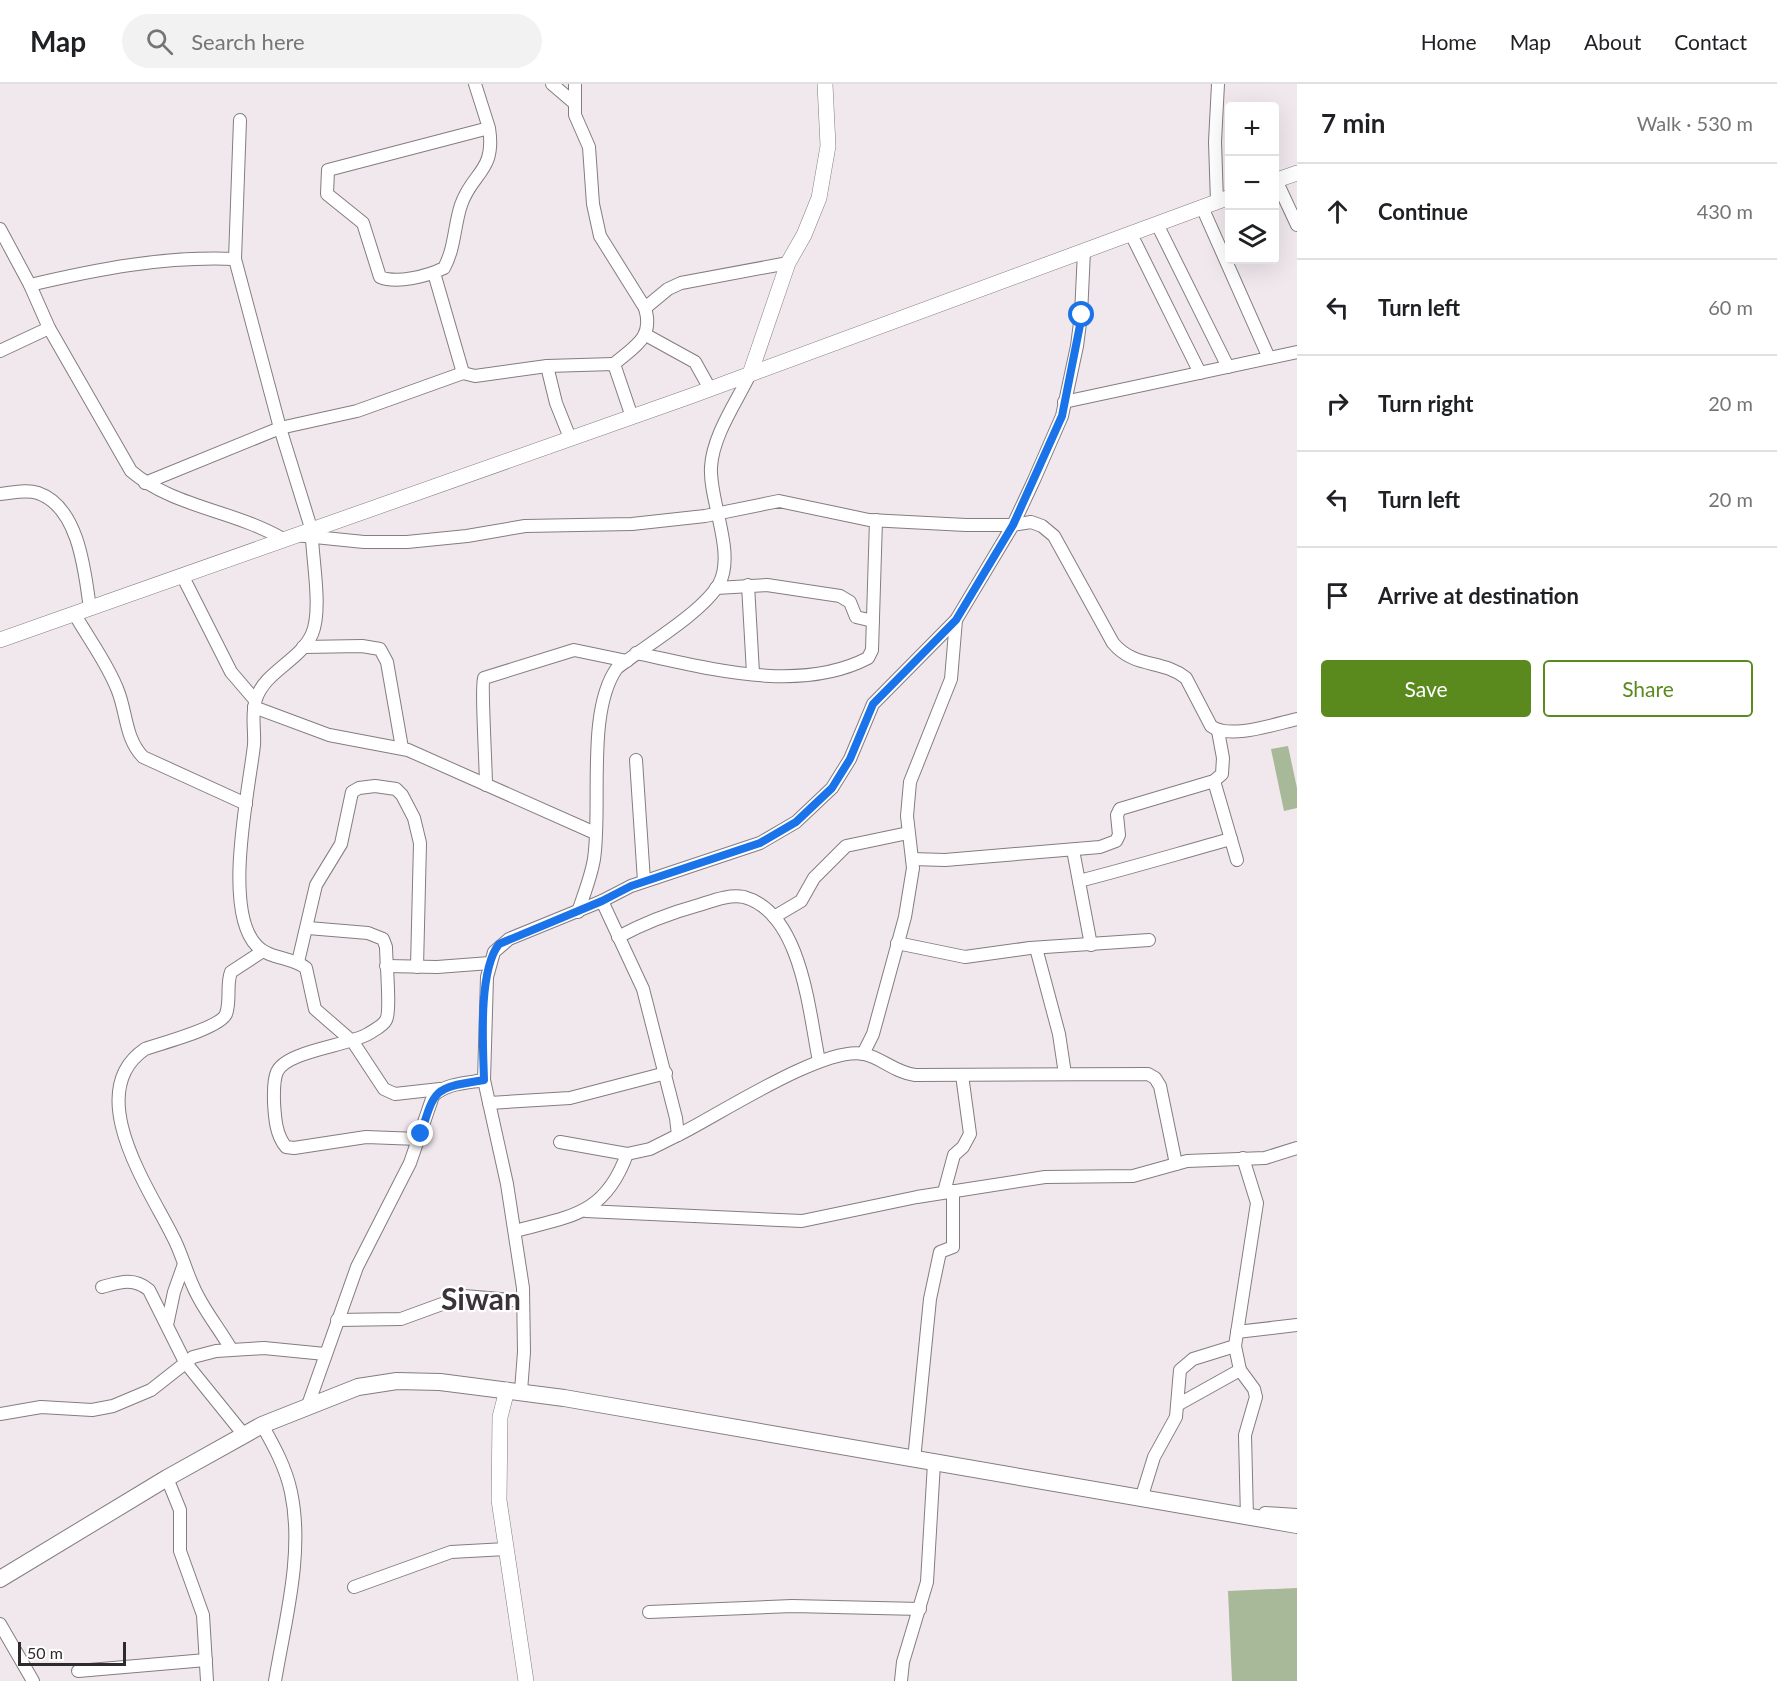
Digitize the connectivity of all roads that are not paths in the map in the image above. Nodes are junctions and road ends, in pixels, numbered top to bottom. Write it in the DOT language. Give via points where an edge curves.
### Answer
graph roads {
  1 [pos="475,84"];
  2 [pos="552,84"];
  3 [pos="575,84"];
  4 [pos="825,84"];
  5 [pos="1218,84"];
  6 [pos="573,102"];
  7 [pos="240,120"];
  8 [pos="489,128"];
  9 [pos="1297,172"];
  10 [pos="1279,179"];
  11 [pos="1279,189"];
  12 [pos="1223,200"];
  13 [pos="1202,207"];
  14 [pos="1157,224"];
  15 [pos="1297,225"];
  16 [pos="0,229"];
  17 [pos="1131,234"];
  18 [pos="1084,251"];
  19 [pos="234,259"];
  20 [pos="788,263"];
  21 [pos="434,273"];
  22 [pos="30,285"];
  23 [pos="645,308"];
  24 [pos="49,328"];
  25 [pos="646,335"];
  26 [pos="0,351"];
  27 [pos="1297,352"];
  28 [pos="1269,358"];
  29 [pos="614,364"];
  30 [pos="547,366"];
  31 [pos="1228,367"];
  32 [pos="463,373"];
  33 [pos="1200,373"];
  34 [pos="750,374"];
  35 [pos="710,389"];
  36 [pos="1064,402"];
  37 [pos="632,417"];
  38 [pos="280,428"];
  39 [pos="570,438"];
  40 [pos="145,483"];
  41 [pos="0,494"];
  42 [pos="717,514"];
  43 [pos="876,520"];
  44 [pos="1013,525"];
  45 [pos="312,533"];
  46 [pos="288,536"];
  47 [pos="182,575"];
  48 [pos="748,585"];
  49 [pos="716,588"];
  50 [pos="90,609"];
  51 [pos="74,613"];
  52 [pos="956,620"];
  53 [pos="873,621"];
  54 [pos="0,640"];
  55 [pos="303,647"];
  56 [pos="631,657"];
  57 [pos="753,673"];
  58 [pos="255,704"];
  59 [pos="1297,719"];
  60 [pos="1218,731"];
  61 [pos="402,748"];
  62 [pos="636,760"];
  63 [pos="1214,781"];
  64 [pos="486,785"];
  65 [pos="246,804"];
  66 [pos="595,833"];
  67 [pos="908,833"];
  68 [pos="1231,839"];
  69 [pos="1073,850"];
  70 [pos="912,860"];
  71 [pos="1238,860"];
  72 [pos="644,881"];
  73 [pos="1079,881"];
  74 [pos="602,901"];
  75 [pos="578,912"];
  76 [pos="774,917"];
  77 [pos="308,928"];
  78 [pos="618,937"];
  79 [pos="1149,940"];
  80 [pos="897,943"];
  81 [pos="1091,945"];
  82 [pos="1036,948"];
  83 [pos="263,951"];
  84 [pos="298,962"];
  85 [pos="490,963"];
  86 [pos="386,966"];
  87 [pos="417,967"];
  88 [pos="353,1042"];
  89 [pos="863,1054"];
  90 [pos="819,1061"];
  91 [pos="666,1073"];
  92 [pos="1065,1074"];
  93 [pos="962,1075"];
  94 [pos="484,1080"];
  95 [pos="440,1089"];
  96 [pos="489,1103"];
  97 [pos="678,1135"];
  98 [pos="419,1139"];
  99 [pos="560,1142"];
  100 [pos="1297,1148"];
  101 [pos="627,1154"];
  102 [pos="1243,1158"];
  103 [pos="1176,1164"];
  104 [pos="949,1192"];
  105 [pos="586,1211"];
  106 [pos="515,1231"];
  107 [pos="184,1264"];
  108 [pos="102,1287"];
  109 [pos="524,1301"];
  110 [pos="337,1320"];
  111 [pos="167,1325"];
  112 [pos="1297,1325"];
  113 [pos="1237,1332"];
  114 [pos="1235,1346"];
  115 [pos="231,1349"];
  116 [pos="325,1354"];
  117 [pos="185,1362"];
  118 [pos="1240,1370"];
  119 [pos="514,1391"];
  120 [pos="1179,1404"];
  121 [pos="308,1405"];
  122 [pos="0,1414"];
  123 [pos="262,1425"];
  124 [pos="244,1434"];
  125 [pos="914,1460"];
  126 [pos="934,1463"];
  127 [pos="166,1478"];
  128 [pos="1141,1499"];
  129 [pos="1297,1515"];
  130 [pos="1247,1518"];
  131 [pos="1297,1525"];
  132 [pos="506,1549"];
  133 [pos="0,1579"];
  134 [pos="354,1587"];
  135 [pos="920,1609"];
  136 [pos="649,1612"];
  137 [pos="0,1624"];
  138 [pos="206,1660"];
  139 [pos="78,1671"];
  140 [pos="33,1681"];
  141 [pos="207,1681"];
  142 [pos="275,1681"];
  143 [pos="526,1681"];
  144 [pos="901,1681"];
  1 -- 8 [label="street"];
  2 -- 6 [label="street"];
  3 -- 6 [label="street"];
  4 -- 20 [label="street" via="828,146 819,198"];
  5 -- 12 [label="street" via="1215,142"];
  6 -- 23 [label="street" via="588,147 600,236"];
  7 -- 19 [label="street"];
  8 -- 21 [label="street" via="492,146 488,161 464,197 449,258 444,268"];
  8 -- 21 [label="street" via="328,170 327,194 363,223 380,277 397,279"];
  9 -- 10 [label="street"];
  11 -- 15 [label="street"];
  12 -- 13 [label="street"];
  13 -- 14 [label="street"];
  13 -- 28 [label="street"];
  14 -- 17 [label="street"];
  14 -- 31 [label="street"];
  16 -- 22 [label="street"];
  17 -- 18 [label="street"];
  17 -- 33 [label="street"];
  18 -- 34 [label="street"];
  18 -- 36 [label="street" via="1082,315"];
  19 -- 22 [label="street" via="161,260"];
  19 -- 38 [label="street"];
  20 -- 23 [label="street" via="681,283"];
  20 -- 34 [label="street"];
  21 -- 32 [label="street"];
  22 -- 24 [label="street"];
  23 -- 25 [label="street" via="649,322"];
  24 -- 26 [label="street"];
  24 -- 40 [label="street" via="122,457"];
  25 -- 29 [label="street"];
  25 -- 35 [label="street" via="695,362"];
  27 -- 28 [label="street"];
  28 -- 31 [label="street"];
  29 -- 30 [label="street"];
  29 -- 37 [label="street"];
  30 -- 32 [label="street" via="475,376"];
  30 -- 39 [label="street"];
  31 -- 33 [label="street"];
  32 -- 38 [label="street" via="348,414"];
  33 -- 36 [label="street"];
  34 -- 35 [label="street"];
  34 -- 42 [label="street" via="712,456"];
  35 -- 37 [label="street"];
  36 -- 44 [label="street" via="1055,435"];
  37 -- 39 [label="street"];
  38 -- 40 [label="street"];
  38 -- 45 [label="street"];
  39 -- 45 [label="street"];
  40 -- 46 [label="street" via="170,496"];
  41 -- 50 [label="street" via="36,492 60,509 83,558"];
  42 -- 43 [label="street" via="779,501"];
  42 -- 45 [label="street" via="632,524 525,526 407,542"];
  42 -- 49 [label="street" via="724,564"];
  43 -- 44 [label="street"];
  43 -- 53 [label="street"];
  44 -- 52 [label="street"];
  44 -- 60 [label="street" via="1031,522 1042,525 1054,536 1113,643 1132,660 1170,669 1186,678 1211,726"];
  45 -- 46 [label="street"];
  45 -- 55 [label="street" via="315,615 312,633"];
  46 -- 47 [label="street"];
  47 -- 50 [label="street"];
  47 -- 58 [label="street" via="226,662"];
  48 -- 49 [label="street"];
  48 -- 53 [label="street" via="840,596 850,602 856,617"];
  48 -- 57 [label="street"];
  49 -- 56 [label="street"];
  50 -- 51 [label="street"];
  51 -- 54 [label="street"];
  51 -- 65 [label="street" via="118,690 128,732 142,757"];
  52 -- 67 [label="street" via="951,679 910,782"];
  52 -- 72 [label="street" via="880,695 843,773 796,822 746,849"];
  53 -- 57 [label="street" via="872,650 860,663 818,675"];
  55 -- 58 [label="street" via="267,681"];
  55 -- 61 [label="street" via="380,649 387,662"];
  56 -- 57 [label="street"];
  56 -- 64 [label="street" via="574,650 484,678 481,684"];
  56 -- 66 [label="street" via="609,679 604,694"];
  58 -- 61 [label="street" via="329,735"];
  58 -- 65 [label="street"];
  59 -- 60 [label="street" via="1237,732"];
  60 -- 63 [label="street" via="1223,768"];
  61 -- 64 [label="street"];
  62 -- 72 [label="street"];
  63 -- 68 [label="street"];
  63 -- 69 [label="street" via="1120,809 1116,841 1100,848"];
  64 -- 66 [label="street"];
  65 -- 83 [label="street" via="238,860 241,894 248,934"];
  66 -- 75 [label="street" via="592,869"];
  67 -- 70 [label="street"];
  67 -- 76 [label="street" via="846,846 814,878 801,902"];
  68 -- 71 [label="street"];
  68 -- 73 [label="street"];
  69 -- 70 [label="street"];
  69 -- 73 [label="street"];
  70 -- 80 [label="street" via="912,882"];
  72 -- 74 [label="street"];
  73 -- 81 [label="street"];
  74 -- 75 [label="street"];
  74 -- 78 [label="street"];
  75 -- 85 [label="street" via="499,944"];
  76 -- 78 [label="street" via="744,897 733,897 657,917"];
  76 -- 90 [label="street" via="796,955"];
  77 -- 84 [label="street"];
  77 -- 86 [label="street" via="379,935 386,947"];
  77 -- 87 [label="street" via="320,876 345,832 351,792 375,786 396,789 407,803 419,835"];
  78 -- 91 [label="street" via="643,989"];
  79 -- 81 [label="street"];
  80 -- 82 [label="street" via="965,957"];
  80 -- 89 [label="street" via="873,1034"];
  81 -- 82 [label="street"];
  82 -- 92 [label="street" via="1059,1034"];
  83 -- 84 [label="street"];
  83 -- 107 [label="street" via="231,972 227,1010 219,1023 146,1049 130,1061 122,1080 120,1106 134,1164"];
  84 -- 88 [label="street" via="309,974 315,1009"];
  85 -- 87 [label="street"];
  85 -- 94 [label="street"];
  86 -- 87 [label="street"];
  86 -- 88 [label="street" via="386,1022"];
  88 -- 95 [label="street" via="384,1089 395,1094"];
  88 -- 98 [label="street" via="299,1055 282,1064 274,1093 281,1141 294,1148 366,1137"];
  89 -- 90 [label="street"];
  89 -- 93 [label="street" via="903,1073"];
  90 -- 97 [label="street"];
  91 -- 96 [label="street" via="570,1098"];
  91 -- 97 [label="street"];
  92 -- 93 [label="street"];
  92 -- 103 [label="street" via="1140,1072 1155,1078"];
  93 -- 104 [label="street" via="970,1134 952,1160"];
  94 -- 95 [label="street"];
  94 -- 96 [label="street"];
  95 -- 98 [label="street" via="433,1096"];
  96 -- 106 [label="street"];
  97 -- 101 [label="street" via="651,1149"];
  98 -- 110 [label="street" via="357,1267"];
  99 -- 101 [label="street"];
  100 -- 102 [label="street" via="1265,1158"];
  101 -- 105 [label="street" via="607,1192"];
  102 -- 103 [label="street" via="1205,1158"];
  102 -- 113 [label="street" via="1257,1203"];
  103 -- 104 [label="street" via="1133,1176 1045,1177"];
  104 -- 105 [label="street" via="802,1221"];
  104 -- 125 [label="street" via="953,1247 940,1252 930,1299"];
  105 -- 106 [label="street"];
  106 -- 109 [label="street"];
  107 -- 111 [label="street"];
  107 -- 115 [label="street" via="200,1300"];
  108 -- 111 [label="street" via="131,1281 142,1284"];
  109 -- 110 [label="street" via="464,1296 401,1319"];
  109 -- 119 [label="street"];
  110 -- 116 [label="street"];
  111 -- 117 [label="street"];
  112 -- 113 [label="street"];
  113 -- 114 [label="street"];
  114 -- 118 [label="street"];
  114 -- 120 [label="street" via="1184,1364 1180,1370"];
  115 -- 116 [label="street"];
  115 -- 117 [label="street" via="204,1353"];
  116 -- 121 [label="street"];
  117 -- 122 [label="street" via="151,1390 113,1406 86,1410 41,1407"];
  117 -- 124 [label="street"];
  118 -- 120 [label="street"];
  118 -- 130 [label="street" via="1256,1397 1245,1435"];
  119 -- 121 [label="main road" via="397,1381 358,1387"];
  119 -- 125 [label="main road"];
  119 -- 132 [label="street" via="500,1416 497,1461"];
  120 -- 128 [label="street" via="1173,1427 1150,1467"];
  121 -- 123 [label="main road"];
  123 -- 124 [label="main road"];
  123 -- 142 [label="street" via="282,1463 294,1510 293,1569"];
  124 -- 127 [label="main road"];
  125 -- 126 [label="main road"];
  126 -- 128 [label="main road"];
  126 -- 135 [label="street" via="927,1582"];
  127 -- 133 [label="main road"];
  127 -- 138 [label="street" via="180,1510 180,1551 203,1616"];
  128 -- 130 [label="main road"];
  129 -- 130 [label="street" via="1255,1512"];
  130 -- 131 [label="main road"];
  132 -- 134 [label="street" via="451,1552"];
  132 -- 143 [label="street"];
  135 -- 136 [label="street" via="792,1606"];
  135 -- 144 [label="street"];
  137 -- 140 [label="street"];
  138 -- 139 [label="street"];
  138 -- 141 [label="street"];
}
